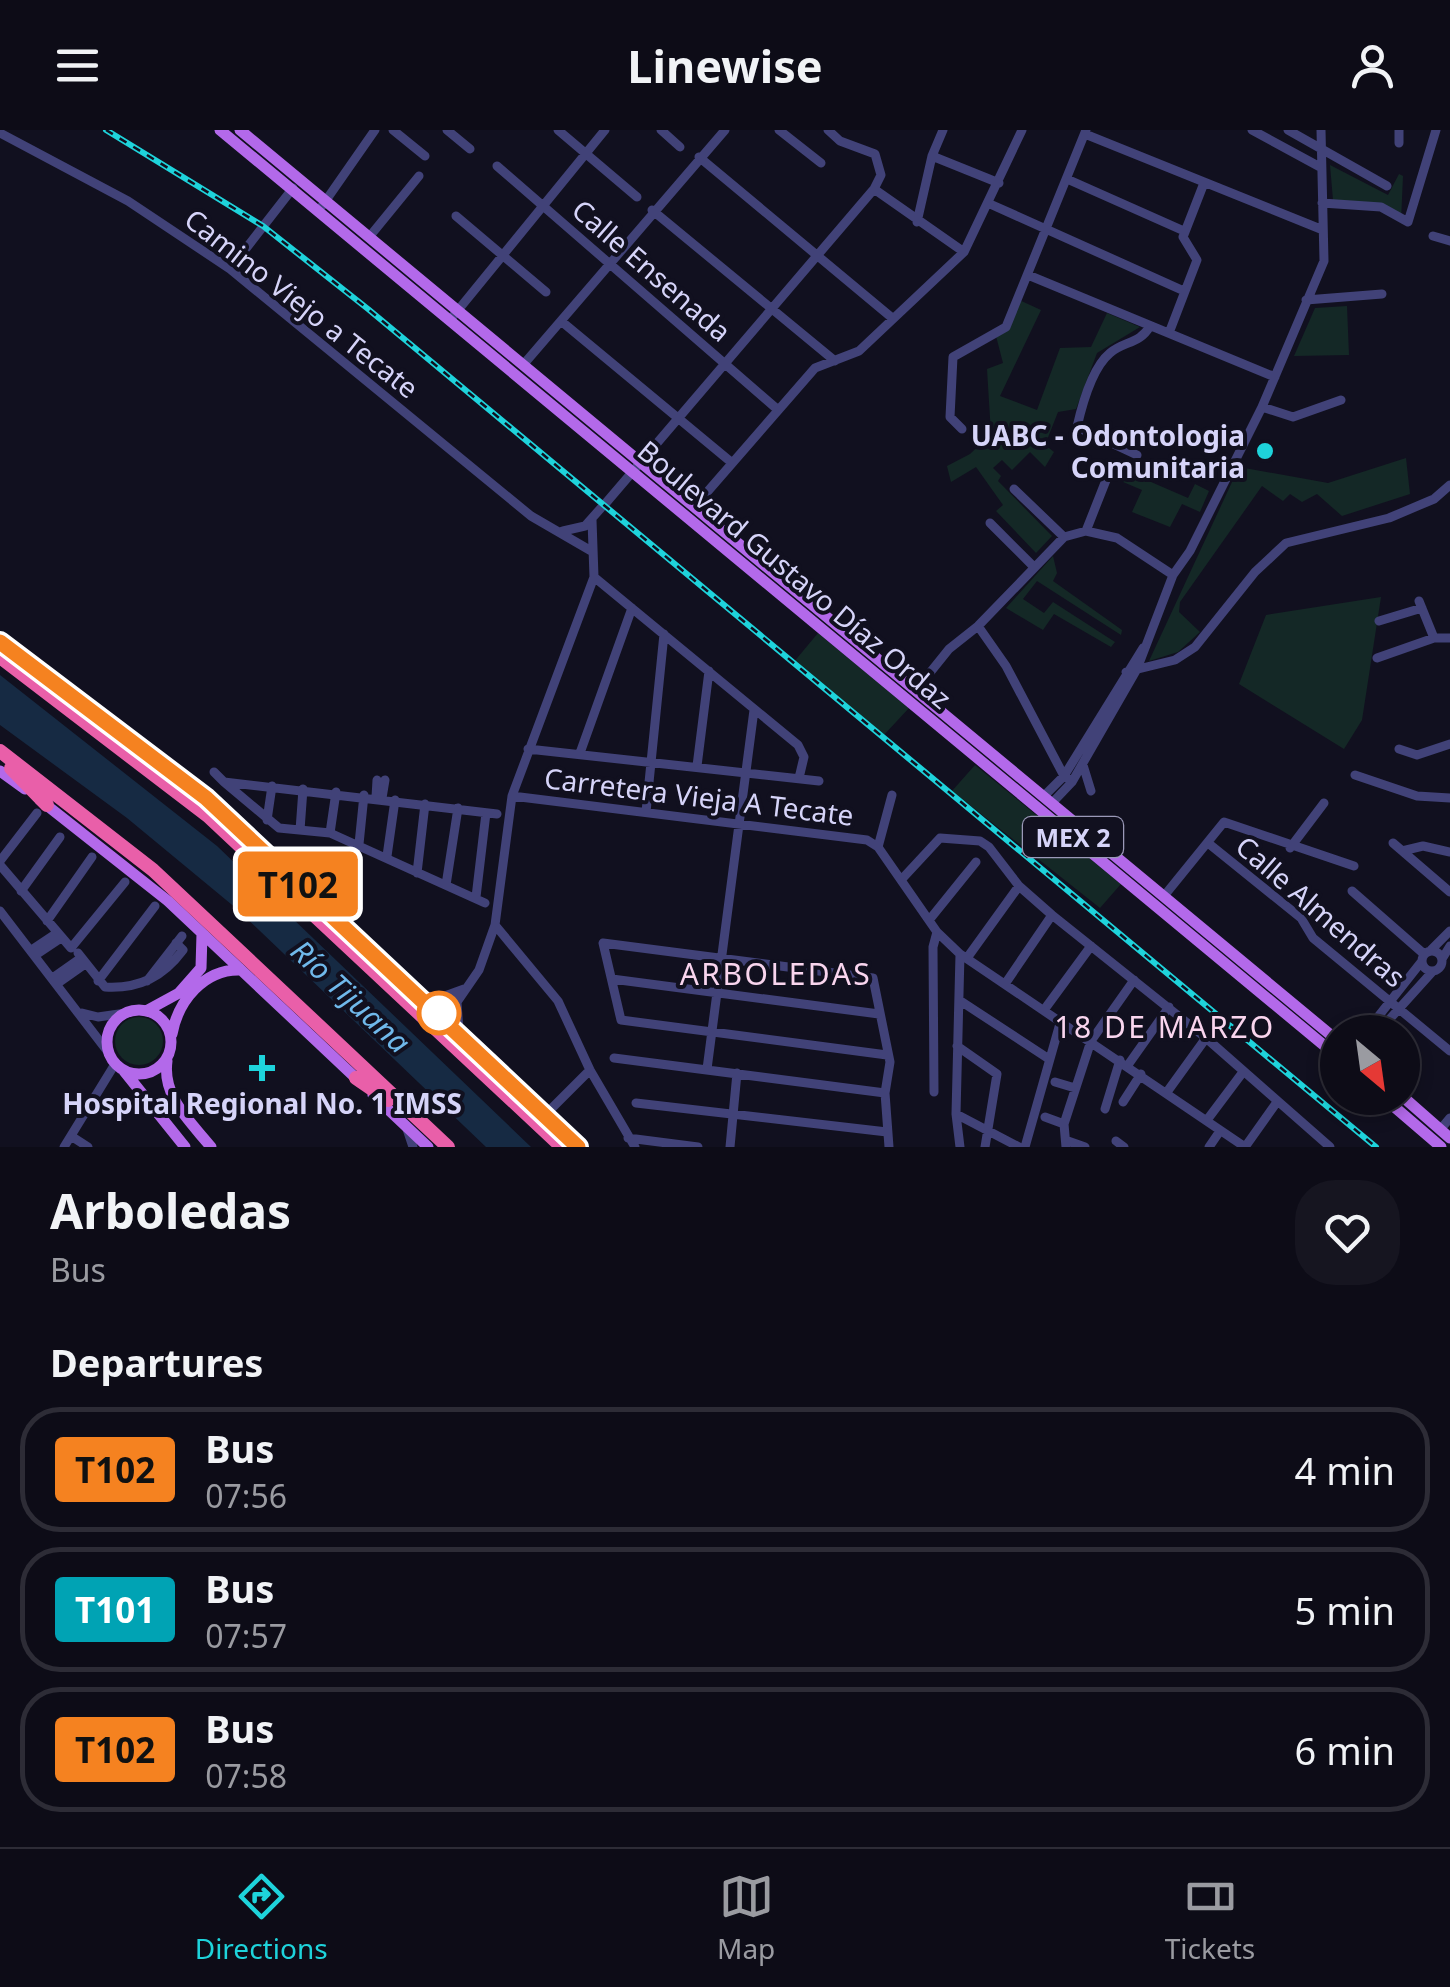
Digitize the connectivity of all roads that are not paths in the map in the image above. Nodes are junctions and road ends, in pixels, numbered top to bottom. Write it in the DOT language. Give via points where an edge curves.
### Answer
graph roads {
  1 [pos="220,130"];
  2 [pos="240,130"];
  3 [pos="375,130"];
  4 [pos="393,130"];
  5 [pos="447,130"];
  6 [pos="558,130"];
  7 [pos="605,130"];
  8 [pos="661,130"];
  9 [pos="725,130"];
  10 [pos="779,130"];
  11 [pos="828,130"];
  12 [pos="943,130"];
  13 [pos="1252,130"];
  14 [pos="1288,130"];
  15 [pos="1321,130"];
  16 [pos="1398,130"];
  17 [pos="1436,130"];
  18 [pos="1020,131"];
  19 [pos="1086,132"];
  20 [pos="0,133"];
  21 [pos="1399,142"];
  22 [pos="680,148"];
  23 [pos="1320,148"];
  24 [pos="470,149"];
  25 [pos="585,154"];
  26 [pos="425,156"];
  27 [pos="932,156"];
  28 [pos="698,157"];
  29 [pos="820,163"];
  30 [pos="497,166"];
  31 [pos="1320,167"];
  32 [pos="419,176"];
  33 [pos="1067,179"];
  34 [pos="999,183"];
  35 [pos="1204,183"];
  36 [pos="296,184"];
  37 [pos="1387,186"];
  38 [pos="874,190"];
  39 [pos="638,197"];
  40 [pos="1322,203"];
  41 [pos="990,204"];
  42 [pos="323,205"];
  43 [pos="543,205"];
  44 [pos="652,210"];
  45 [pos="456,216"];
  46 [pos="917,222"];
  47 [pos="1046,228"];
  48 [pos="1323,230"];
  49 [pos="1184,231"];
  50 [pos="370,236"];
  51 [pos="1433,236"];
  52 [pos="1450,241"];
  53 [pos="964,252"];
  54 [pos="818,253"];
  55 [pos="503,257"];
  56 [pos="608,263"];
  57 [pos="230,269"];
  58 [pos="1028,275"];
  59 [pos="1184,291"];
  60 [pos="546,292"];
  61 [pos="1382,294"];
  62 [pos="1306,300"];
  63 [pos="772,307"];
  64 [pos="454,315"];
  65 [pos="891,317"];
  66 [pos="561,321"];
  67 [pos="1150,326"];
  68 [pos="1169,333"];
  69 [pos="835,360"];
  70 [pos="727,364"];
  71 [pos="523,365"];
  72 [pos="1276,377"];
  73 [pos="1341,400"];
  74 [pos="1262,407"];
  75 [pos="777,409"];
  76 [pos="681,418"];
  77 [pos="962,429"];
  78 [pos="1136,455"];
  79 [pos="731,462"];
  80 [pos="1112,465"];
  81 [pos="638,467"];
  82 [pos="1450,485"];
  83 [pos="1014,489"];
  84 [pos="695,506"];
  85 [pos="592,520"];
  86 [pos="990,523"];
  87 [pos="560,531"];
  88 [pos="1086,531"];
  89 [pos="1064,537"];
  90 [pos="593,552"];
  91 [pos="1033,566"];
  92 [pos="1173,575"];
  93 [pos="594,576"];
  94 [pos="632,608"];
  95 [pos="1379,621"];
  96 [pos="978,626"];
  97 [pos="834,630"];
  98 [pos="664,634"];
  99 [pos="1434,638"];
  100 [pos="1450,638"];
  101 [pos="0,642"];
  102 [pos="1143,648"];
  103 [pos="0,657"];
  104 [pos="1377,658"];
  105 [pos="1137,669"];
  106 [pos="709,671"];
  107 [pos="1126,672"];
  108 [pos="916,690"];
  109 [pos="754,710"];
  110 [pos="1450,744"];
  111 [pos="528,749"];
  112 [pos="1398,749"];
  113 [pos="580,753"];
  114 [pos="0,754"];
  115 [pos="649,761"];
  116 [pos="1083,763"];
  117 [pos="162,765"];
  118 [pos="696,766"];
  119 [pos="0,771"];
  120 [pos="744,771"];
  121 [pos="214,772"];
  122 [pos="1355,776"];
  123 [pos="800,778"];
  124 [pos="1068,779"];
  125 [pos="819,781"];
  126 [pos="224,782"];
  127 [pos="272,786"];
  128 [pos="303,790"];
  129 [pos="1091,791"];
  130 [pos="336,792"];
  131 [pos="364,795"];
  132 [pos="512,796"];
  133 [pos="892,796"];
  134 [pos="1450,798"];
  135 [pos="395,800"];
  136 [pos="1048,800"];
  137 [pos="1324,803"];
  138 [pos="426,804"];
  139 [pos="458,808"];
  140 [pos="42,809"];
  141 [pos="646,812"];
  142 [pos="208,816"];
  143 [pos="266,820"];
  144 [pos="738,820"];
  145 [pos="300,830"];
  146 [pos="330,833"];
  147 [pos="228,835"];
  148 [pos="60,836"];
  149 [pos="1208,842"];
  150 [pos="358,844"];
  151 [pos="878,847"];
  152 [pos="1290,848"];
  153 [pos="1450,852"];
  154 [pos="387,856"];
  155 [pos="92,858"];
  156 [pos="976,862"];
  157 [pos="0,863"];
  158 [pos="1354,866"];
  159 [pos="417,872"];
  160 [pos="286,873"];
  161 [pos="901,880"];
  162 [pos="125,882"];
  163 [pos="446,885"];
  164 [pos="1019,886"];
  165 [pos="1352,890"];
  166 [pos="21,891"];
  167 [pos="1450,892"];
  168 [pos="1164,896"];
  169 [pos="155,906"];
  170 [pos="0,911"];
  171 [pos="1052,916"];
  172 [pos="930,919"];
  173 [pos="47,920"];
  174 [pos="495,925"];
  175 [pos="1450,930"];
  176 [pos="937,932"];
  177 [pos="202,934"];
  178 [pos="59,936"];
  179 [pos="180,943"];
  180 [pos="1091,946"];
  181 [pos="1450,946"];
  182 [pos="35,952"];
  183 [pos="1425,955"];
  184 [pos="963,956"];
  185 [pos="723,957"];
  186 [pos="1439,966"];
  187 [pos="240,970"];
  188 [pos="1450,975"];
  189 [pos="612,979"];
  190 [pos="56,980"];
  191 [pos="98,980"];
  192 [pos="1134,980"];
  193 [pos="1005,984"];
  194 [pos="464,989"];
  195 [pos="716,994"];
  196 [pos="422,996"];
  197 [pos="959,1000"];
  198 [pos="1394,1006"];
  199 [pos="1168,1007"];
  200 [pos="1044,1010"];
  201 [pos="145,1011"];
  202 [pos="82,1013"];
  203 [pos="126,1013"];
  204 [pos="879,1014"];
  205 [pos="1384,1015"];
  206 [pos="1388,1015"];
  207 [pos="1061,1020"];
  208 [pos="1320,1025"];
  209 [pos="711,1030"];
  210 [pos="458,1032"];
  211 [pos="171,1038"];
  212 [pos="1206,1038"];
  213 [pos="1091,1041"];
  214 [pos="1320,1042"];
  215 [pos="957,1046"];
  216 [pos="1450,1052"];
  217 [pos="887,1054"];
  218 [pos="167,1058"];
  219 [pos="614,1058"];
  220 [pos="1049,1059"];
  221 [pos="1124,1062"];
  222 [pos="116,1063"];
  223 [pos="707,1069"];
  224 [pos="590,1070"];
  225 [pos="1243,1072"];
  226 [pos="737,1073"];
  227 [pos="1140,1074"];
  228 [pos="356,1078"];
  229 [pos="1055,1082"];
  230 [pos="1075,1088"];
  231 [pos="934,1092"];
  232 [pos="1167,1092"];
  233 [pos="885,1094"];
  234 [pos="1123,1102"];
  235 [pos="1278,1102"];
  236 [pos="636,1104"];
  237 [pos="1105,1109"];
  238 [pos="1420,1112"];
  239 [pos="734,1113"];
  240 [pos="956,1114"];
  241 [pos="544,1115"];
  242 [pos="1404,1115"];
  243 [pos="1045,1117"];
  244 [pos="1450,1118"];
  245 [pos="1206,1120"];
  246 [pos="414,1124"];
  247 [pos="1064,1124"];
  248 [pos="1220,1131"];
  249 [pos="887,1132"];
  250 [pos="990,1133"];
  251 [pos="1445,1134"];
  252 [pos="1316,1135"];
  253 [pos="71,1136"];
  254 [pos="631,1142"];
  255 [pos="1067,1144"];
  256 [pos="64,1147"];
  257 [pos="88,1147"];
  258 [pos="185,1147"];
  259 [pos="211,1147"];
  260 [pos="413,1147"];
  261 [pos="428,1147"];
  262 [pos="448,1147"];
  263 [pos="562,1147"];
  264 [pos="578,1147"];
  265 [pos="698,1147"];
  266 [pos="730,1147"];
  267 [pos="889,1147"];
  268 [pos="960,1147"];
  269 [pos="985,1147"];
  270 [pos="1022,1147"];
  271 [pos="1085,1147"];
  272 [pos="1209,1147"];
  273 [pos="1245,1147"];
  274 [pos="1307,1147"];
  275 [pos="1330,1147"];
  276 [pos="1441,1147"];
  1 -- 36 [label="main road, Boulevard Gustavo Díaz Ordaz / MEX 2"];
  2 -- 36 [label="main road, Boulevard Gustavo Díaz Ordaz / MEX 2"];
  3 -- 42 [label="street"];
  4 -- 26 [label="street"];
  5 -- 24 [label="street"];
  6 -- 25 [label="street"];
  7 -- 25 [label="street"];
  8 -- 22 [label="street"];
  9 -- 28 [label="street"];
  10 -- 29 [label="street"];
  11 -- 38 [label="street" via="874,154 882,165"];
  12 -- 27 [label="street"];
  13 -- 31 [label="street"];
  14 -- 23 [label="street"];
  15 -- 23 [label="street"];
  16 -- 21 [label="street"];
  17 -- 40 [label="street" via="1408,222 1381,207"];
  18 -- 34 [label="street"];
  19 -- 33 [label="street"];
  19 -- 35 [label="street"];
  20 -- 57 [label="street, Camino Viejo a Tecate" via="128,201"];
  23 -- 31 [label="street"];
  23 -- 37 [label="street"];
  25 -- 39 [label="street"];
  25 -- 43 [label="street"];
  27 -- 34 [label="street"];
  27 -- 46 [label="street"];
  28 -- 44 [label="street"];
  28 -- 54 [label="street"];
  30 -- 43 [label="street, Calle Ensenada"];
  31 -- 40 [label="street"];
  32 -- 50 [label="street"];
  33 -- 47 [label="street"];
  33 -- 49 [label="street"];
  34 -- 41 [label="street"];
  35 -- 48 [label="street"];
  35 -- 49 [label="street"];
  36 -- 42 [label="main road, Boulevard Gustavo Díaz Ordaz / MEX 2"];
  36 -- 57 [label="street"];
  38 -- 46 [label="street"];
  38 -- 54 [label="street"];
  40 -- 48 [label="street"];
  41 -- 47 [label="street"];
  41 -- 53 [label="street"];
  42 -- 50 [label="main road, Boulevard Gustavo Díaz Ordaz / MEX 2"];
  42 -- 64 [label="main road, Boulevard Gustavo Díaz Ordaz / MEX 2"];
  43 -- 55 [label="street"];
  43 -- 56 [label="street, Calle Ensenada"];
  44 -- 56 [label="street"];
  44 -- 63 [label="street"];
  45 -- 55 [label="street"];
  46 -- 53 [label="street"];
  47 -- 58 [label="street"];
  47 -- 59 [label="street"];
  48 -- 62 [label="street" via="1324,261"];
  49 -- 59 [label="street" via="1197,260"];
  50 -- 64 [label="main road, Boulevard Gustavo Díaz Ordaz / MEX 2"];
  51 -- 52 [label="street"];
  53 -- 65 [label="street"];
  54 -- 63 [label="street"];
  54 -- 65 [label="street"];
  55 -- 60 [label="street"];
  55 -- 64 [label="street"];
  56 -- 66 [label="street"];
  56 -- 70 [label="street, Calle Ensenada"];
  57 -- 87 [label="street, Camino Viejo a Tecate" via="532,516"];
  58 -- 67 [label="street"];
  58 -- 77 [label="street" via="1002,332 953,357 950,417"];
  59 -- 68 [label="street"];
  61 -- 62 [label="street"];
  62 -- 72 [label="street"];
  63 -- 69 [label="street"];
  63 -- 70 [label="street"];
  64 -- 71 [label="main road, Boulevard Gustavo Díaz Ordaz / MEX 2"];
  64 -- 81 [label="main road, Boulevard Gustavo Díaz Ordaz / MEX 2"];
  65 -- 69 [label="street" via="859,350"];
  66 -- 71 [label="street"];
  66 -- 76 [label="street"];
  67 -- 68 [label="street"];
  67 -- 78 [label="street" via="1141,339 1104,360 1077,427"];
  68 -- 72 [label="street"];
  69 -- 75 [label="street" via="815,368"];
  70 -- 75 [label="street, Calle Ensenada"];
  70 -- 76 [label="street"];
  71 -- 81 [label="main road, Boulevard Gustavo Díaz Ordaz / MEX 2"];
  72 -- 74 [label="street"];
  73 -- 74 [label="street" via="1293,417"];
  74 -- 92 [label="street"];
  75 -- 79 [label="street"];
  76 -- 79 [label="street"];
  76 -- 81 [label="street"];
  79 -- 84 [label="street"];
  80 -- 88 [label="street"];
  81 -- 84 [label="main road, Boulevard Gustavo Díaz Ordaz / MEX 2"];
  81 -- 85 [label="street"];
  81 -- 97 [label="main road, Boulevard Gustavo Díaz Ordaz / MEX 2"];
  82 -- 105 [label="street" via="1389,518 1286,543 1194,647 1176,660"];
  83 -- 89 [label="street"];
  84 -- 97 [label="main road, Boulevard Gustavo Díaz Ordaz / MEX 2"];
  85 -- 87 [label="street"];
  85 -- 90 [label="street"];
  86 -- 91 [label="street"];
  87 -- 90 [label="street, Camino Viejo a Tecate"];
  88 -- 89 [label="street"];
  88 -- 92 [label="street" via="1117,538"];
  89 -- 91 [label="street"];
  90 -- 93 [label="street"];
  91 -- 96 [label="street"];
  92 -- 102 [label="street"];
  93 -- 94 [label="street"];
  93 -- 111 [label="street"];
  94 -- 98 [label="street"];
  94 -- 113 [label="street"];
  95 -- 99 [label="street" via="1420,604"];
  96 -- 108 [label="street"];
  96 -- 124 [label="street"];
  97 -- 108 [label="main road, Boulevard Gustavo Díaz Ordaz / MEX 2"];
  97 -- 214 [label="main road, Boulevard Gustavo Díaz Ordaz / MEX 2"];
  98 -- 106 [label="street"];
  98 -- 115 [label="street"];
  99 -- 100 [label="street"];
  99 -- 104 [label="street"];
  101 -- 117 [label="main road"];
  102 -- 105 [label="street"];
  102 -- 107 [label="street"];
  103 -- 142 [label="highway"];
  105 -- 107 [label="street"];
  105 -- 116 [label="street"];
  106 -- 109 [label="street"];
  106 -- 118 [label="street"];
  107 -- 124 [label="street"];
  108 -- 136 [label="main road, Boulevard Gustavo Díaz Ordaz / MEX 2"];
  109 -- 120 [label="street"];
  109 -- 123 [label="street" via="802,751"];
  110 -- 112 [label="street" via="1417,755"];
  111 -- 113 [label="street"];
  111 -- 132 [label="street"];
  113 -- 115 [label="street"];
  114 -- 140 [label="highway"];
  114 -- 246 [label="highway" via="153,870"];
  115 -- 118 [label="street"];
  115 -- 141 [label="street"];
  116 -- 124 [label="street"];
  116 -- 129 [label="street"];
  117 -- 142 [label="highway"];
  117 -- 160 [label="main road"];
  118 -- 120 [label="street"];
  119 -- 140 [label="main road"];
  120 -- 123 [label="street"];
  120 -- 144 [label="street"];
  121 -- 126 [label="street"];
  122 -- 134 [label="street" via="1418,796"];
  123 -- 125 [label="street"];
  124 -- 136 [label="street"];
  126 -- 127 [label="street"];
  126 -- 143 [label="street"];
  127 -- 128 [label="street"];
  127 -- 143 [label="street"];
  128 -- 130 [label="street"];
  128 -- 145 [label="street"];
  130 -- 131 [label="street"];
  130 -- 146 [label="street"];
  131 -- 135 [label="street" via="380,788"];
  131 -- 150 [label="street"];
  132 -- 141 [label="street, Carretera Vieja A Tecate"];
  132 -- 174 [label="street"];
  133 -- 151 [label="street"];
  135 -- 138 [label="street"];
  135 -- 154 [label="street"];
  136 -- 168 [label="main road, Boulevard Gustavo Díaz Ordaz / MEX 2"];
  137 -- 152 [label="street"];
  138 -- 139 [label="street"];
  138 -- 159 [label="street"];
  139 -- 163 [label="street"];
  139 -- 163 [label="street" via="492,814 480,900"];
  140 -- 157 [label="street"];
  140 -- 177 [label="main road" via="142,878"];
  141 -- 144 [label="street, Carretera Vieja A Tecate"];
  142 -- 147 [label="highway"];
  143 -- 145 [label="street"];
  144 -- 151 [label="street, Carretera Vieja A Tecate"];
  144 -- 185 [label="street"];
  145 -- 146 [label="street"];
  146 -- 150 [label="street"];
  147 -- 160 [label="highway"];
  147 -- 263 [label="highway"];
  148 -- 166 [label="street"];
  149 -- 152 [label="street" via="1224,822"];
  149 -- 168 [label="street"];
  149 -- 198 [label="street, Calle Almendras"];
  150 -- 154 [label="street"];
  151 -- 161 [label="street, Carretera Vieja A Tecate"];
  152 -- 158 [label="street"];
  153 -- 167 [label="street" via="1397,847"];
  154 -- 159 [label="street"];
  155 -- 173 [label="street"];
  156 -- 172 [label="street"];
  157 -- 166 [label="street"];
  159 -- 163 [label="street"];
  160 -- 196 [label="main road"];
  161 -- 164 [label="street" via="940,838 980,841"];
  161 -- 172 [label="street, Carretera Vieja A Tecate"];
  162 -- 178 [label="street" via="75,946"];
  164 -- 171 [label="street"];
  164 -- 184 [label="street"];
  165 -- 183 [label="street"];
  166 -- 173 [label="street"];
  168 -- 208 [label="main road, Boulevard Gustavo Díaz Ordaz / MEX 2"];
  169 -- 191 [label="street"];
  170 -- 182 [label="street"];
  171 -- 180 [label="street"];
  171 -- 193 [label="street"];
  172 -- 176 [label="street, Carretera Vieja A Tecate"];
  173 -- 178 [label="street"];
  174 -- 194 [label="street" via="479,970"];
  174 -- 224 [label="street" via="558,1002"];
  175 -- 183 [label="street"];
  176 -- 184 [label="street, Carretera Vieja A Tecate"];
  176 -- 231 [label="street"];
  177 -- 187 [label="main road"];
  177 -- 201 [label="main road" via="202,968 179,993"];
  178 -- 182 [label="street"];
  179 -- 191 [label="street" via="160,976 148,982 109,988"];
  180 -- 192 [label="street"];
  180 -- 200 [label="street"];
  181 -- 186 [label="street"];
  182 -- 190 [label="street"];
  183 -- 186 [label="street"];
  183 -- 186 [label="street"];
  183 -- 198 [label="street"];
  184 -- 193 [label="street, Carretera Vieja A Tecate"];
  184 -- 197 [label="street"];
  185 -- 189 [label="street" via="604,943"];
  185 -- 195 [label="street"];
  185 -- 204 [label="street" via="875,980"];
  186 -- 188 [label="street"];
  186 -- 198 [label="street"];
  187 -- 211 [label="main road" via="218,973 198,988 178,1012"];
  187 -- 228 [label="main road"];
  189 -- 195 [label="street"];
  189 -- 209 [label="street" via="621,1020"];
  190 -- 191 [label="street" via="81,958"];
  190 -- 202 [label="street"];
  192 -- 199 [label="street"];
  192 -- 213 [label="street"];
  193 -- 200 [label="street, Carretera Vieja A Tecate"];
  194 -- 196 [label="street"];
  194 -- 210 [label="street" via="455,1012"];
  195 -- 204 [label="street"];
  195 -- 209 [label="street"];
  196 -- 210 [label="main road"];
  197 -- 215 [label="street"];
  197 -- 220 [label="street"];
  198 -- 205 [label="street"];
  198 -- 206 [label="street"];
  198 -- 216 [label="street, Calle Almendras"];
  199 -- 212 [label="street"];
  199 -- 221 [label="street"];
  200 -- 207 [label="street, Carretera Vieja A Tecate"];
  201 -- 203 [label="main road"];
  201 -- 211 [label="main road" via="160,1018"];
  202 -- 203 [label="street"];
  202 -- 222 [label="street"];
  203 -- 222 [label="main road" via="112,1025"];
  204 -- 217 [label="street"];
  207 -- 213 [label="street, Carretera Vieja A Tecate"];
  207 -- 220 [label="street"];
  209 -- 217 [label="street"];
  209 -- 223 [label="street"];
  210 -- 241 [label="main road"];
  211 -- 218 [label="main road"];
  212 -- 225 [label="street"];
  212 -- 232 [label="street"];
  213 -- 221 [label="street, Carretera Vieja A Tecate"];
  213 -- 230 [label="street"];
  215 -- 240 [label="street"];
  215 -- 250 [label="street" via="997,1074"];
  217 -- 233 [label="street"];
  218 -- 222 [label="main road" via="143,1074"];
  218 -- 259 [label="main road" via="172,1097"];
  219 -- 223 [label="street"];
  220 -- 270 [label="street"];
  221 -- 227 [label="street, Carretera Vieja A Tecate"];
  221 -- 237 [label="street"];
  222 -- 253 [label="street"];
  222 -- 258 [label="main road"];
  223 -- 226 [label="street"];
  224 -- 241 [label="street"];
  224 -- 254 [label="street"];
  225 -- 235 [label="street"];
  225 -- 245 [label="street"];
  226 -- 233 [label="street"];
  226 -- 239 [label="street"];
  227 -- 232 [label="street, Carretera Vieja A Tecate"];
  227 -- 234 [label="street"];
  228 -- 246 [label="highway"];
  229 -- 230 [label="street"];
  230 -- 247 [label="street"];
  232 -- 245 [label="street, Carretera Vieja A Tecate"];
  233 -- 249 [label="street"];
  235 -- 252 [label="street"];
  235 -- 273 [label="street"];
  236 -- 239 [label="street"];
  238 -- 251 [label="main road"];
  239 -- 249 [label="street"];
  239 -- 266 [label="street"];
  240 -- 250 [label="street"];
  240 -- 268 [label="street"];
  241 -- 264 [label="main road"];
  242 -- 276 [label="main road"];
  243 -- 247 [label="street"];
  244 -- 251 [label="street"];
  245 -- 248 [label="street, Carretera Vieja A Tecate"];
  246 -- 260 [label="street"];
  246 -- 261 [label="main road"];
  246 -- 262 [label="highway"];
  247 -- 255 [label="street"];
  248 -- 272 [label="street"];
  248 -- 273 [label="street, Carretera Vieja A Tecate"];
  249 -- 267 [label="street"];
  250 -- 269 [label="street"];
  250 -- 270 [label="street"];
  252 -- 274 [label="street"];
  252 -- 275 [label="street"];
  253 -- 256 [label="street"];
  253 -- 257 [label="street"];
  254 -- 265 [label="street"];
  255 -- 271 [label="street"];
}
